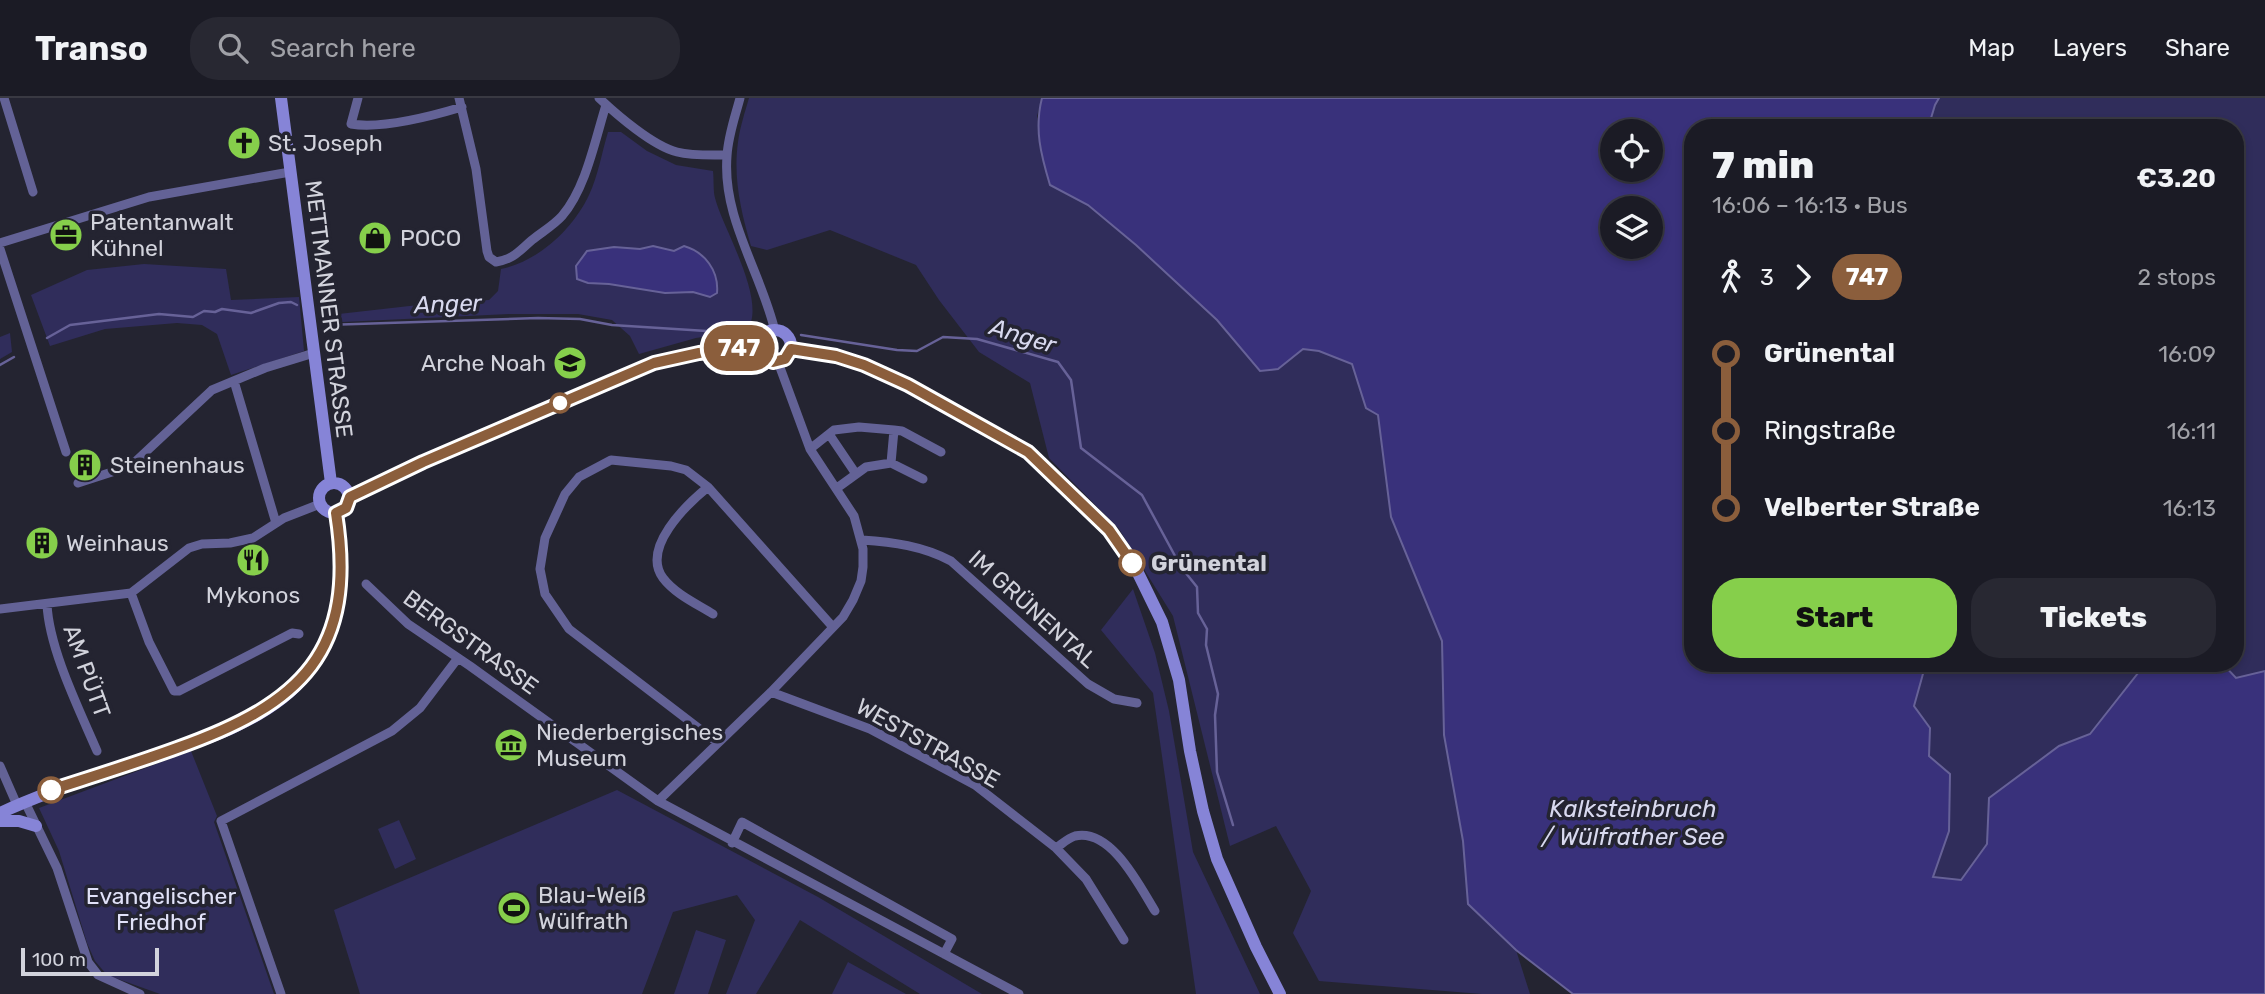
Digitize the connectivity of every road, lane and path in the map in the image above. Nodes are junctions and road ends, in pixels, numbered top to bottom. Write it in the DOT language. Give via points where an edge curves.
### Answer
graph roads {
  1 [pos="4,98"];
  2 [pos="281,98"];
  3 [pos="358,98"];
  4 [pos="740,98"];
  5 [pos="461,102"];
  6 [pos="603,102"];
  7 [pos="726,155"];
  8 [pos="290,172"];
  9 [pos="33,192"];
  10 [pos="0,243"];
  11 [pos="0,248"];
  12 [pos="775,331"];
  13 [pos="759,346"];
  14 [pos="791,349"];
  15 [pos="314,353"];
  16 [pos="778,362"];
  17 [pos="234,381"];
  18 [pos="894,430"];
  19 [pos="829,434"];
  20 [pos="810,449"];
  21 [pos="66,452"];
  22 [pos="941,452"];
  23 [pos="891,463"];
  24 [pos="856,474"];
  25 [pos="923,479"];
  26 [pos="78,483"];
  27 [pos="331,483"];
  28 [pos="708,487"];
  29 [pos="837,488"];
  30 [pos="350,497"];
  31 [pos="320,504"];
  32 [pos="336,513"];
  33 [pos="276,523"];
  34 [pos="862,540"];
  35 [pos="366,584"];
  36 [pos="131,593"];
  37 [pos="47,604"];
  38 [pos="0,609"];
  39 [pos="713,614"];
  40 [pos="832,626"];
  41 [pos="299,634"];
  42 [pos="458,658"];
  43 [pos="771,692"];
  44 [pos="1137,703"];
  45 [pos="719,743"];
  46 [pos="97,751"];
  47 [pos="0,766"];
  48 [pos="657,801"];
  49 [pos="21,803"];
  50 [pos="0,813"];
  51 [pos="0,821"];
  52 [pos="36,826"];
  53 [pos="732,843"];
  54 [pos="1056,848"];
  55 [pos="1155,911"];
  56 [pos="1124,940"];
  57 [pos="944,954"];
  58 [pos="140,994"];
  59 [pos="281,994"];
  60 [pos="1019,994"];
  61 [pos="1280,994"];
  1 -- 9 [label="street"];
  2 -- 8 [label="street, METTMANNER STRASSE"];
  3 -- 5 [label="street" via="351,124 364,126 440,114"];
  4 -- 7 [label="street"];
  5 -- 6 [label="street" via="483,208 485,243 489,257 496,262 519,254 572,202"];
  6 -- 7 [label="street" via="669,149"];
  7 -- 12 [label="street" via="733,213"];
  8 -- 10 [label="street" via="149,197"];
  8 -- 15 [label="street, METTMANNER STRASSE"];
  11 -- 21 [label="street"];
  12 -- 13 [label="street" via="762,337"];
  12 -- 14 [label="street" via="786,335"];
  13 -- 16 [label="street" via="764,358"];
  13 -- 30 [label="street" via="654,363"];
  14 -- 16 [label="street"];
  14 -- 61 [label="street" via="864,365 1028,452 1109,530 1138,573 1162,622 1217,859"];
  15 -- 17 [label="street"];
  15 -- 27 [label="street, METTMANNER STRASSE"];
  16 -- 20 [label="street"];
  17 -- 26 [label="street" via="212,390 136,461"];
  17 -- 33 [label="street"];
  18 -- 19 [label="street" via="859,427"];
  18 -- 22 [label="street"];
  18 -- 23 [label="street"];
  19 -- 20 [label="street"];
  19 -- 24 [label="street"];
  20 -- 29 [label="street"];
  23 -- 24 [label="street" via="866,467"];
  23 -- 25 [label="street"];
  24 -- 29 [label="street"];
  27 -- 30 [label="street" via="341,484"];
  27 -- 31 [label="street" via="322,489"];
  28 -- 39 [label="street" via="673,522 660,543 657,564 663,578 683,596"];
  28 -- 40 [label="street"];
  28 -- 45 [label="street" via="686,470 611,460 579,477 565,494 545,538 540,569 545,594 569,629"];
  29 -- 34 [label="street"];
  30 -- 32 [label="street" via="346,508"];
  31 -- 32 [label="street"];
  31 -- 33 [label="street"];
  32 -- 49 [label="street" via="342,563 339,601 328,635 304,678 266,708 214,735"];
  33 -- 36 [label="street" via="253,538 202,544 182,552"];
  34 -- 40 [label="street" via="863,567 857,591 843,617"];
  34 -- 44 [label="street, IM GRÜNENTAL" via="900,543 951,561 1088,684 1114,699"];
  35 -- 42 [label="street, BERGSTRASSE" via="401,619"];
  36 -- 37 [label="street"];
  36 -- 41 [label="street" via="174,691 292,633"];
  37 -- 38 [label="street"];
  37 -- 46 [label="street, AM PÜTT" via="56,647"];
  40 -- 43 [label="street"];
  42 -- 48 [label="street, BERGSTRASSE"];
  42 -- 59 [label="street" via="420,708 392,732 221,821"];
  43 -- 45 [label="street"];
  43 -- 54 [label="street, WESTSTRASSE" via="870,729 975,785"];
  45 -- 48 [label="street"];
  47 -- 49 [label="street"];
  48 -- 53 [label="street, BERGSTRASSE"];
  49 -- 50 [label="street"];
  49 -- 52 [label="street"];
  51 -- 52 [label="street"];
  52 -- 58 [label="street" via="57,869 88,962 98,975"];
  53 -- 57 [label="street, BERGSTRASSE"];
  53 -- 57 [label="street" via="742,822 952,939"];
  54 -- 55 [label="street" via="1072,836 1090,835 1105,843"];
  54 -- 56 [label="street, WESTSTRASSE" via="1086,880"];
  57 -- 60 [label="street, BERGSTRASSE"];
}
